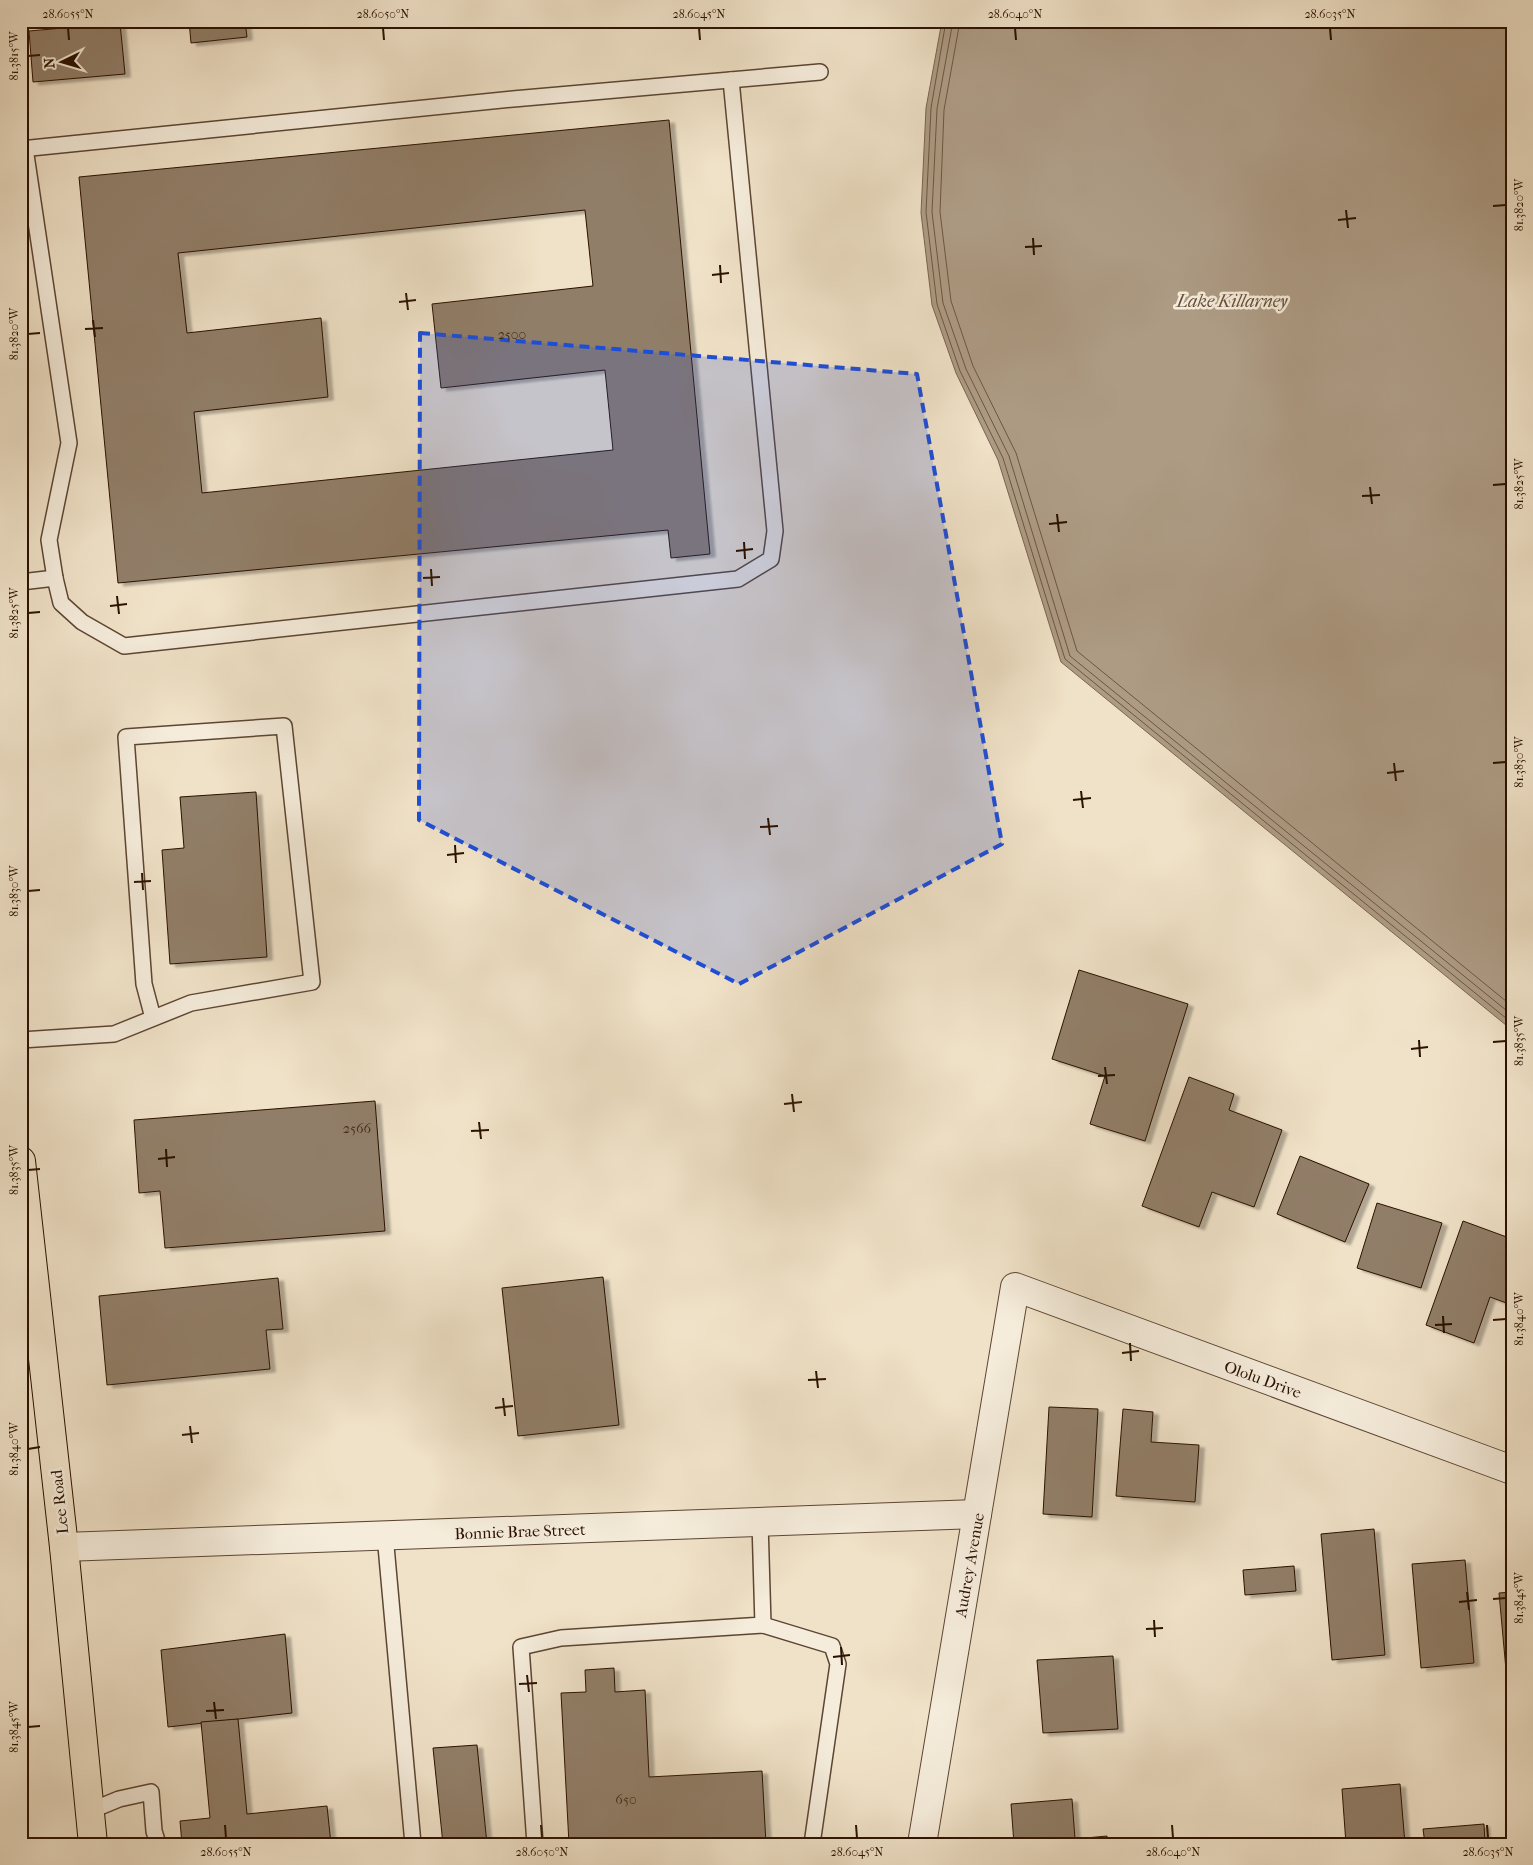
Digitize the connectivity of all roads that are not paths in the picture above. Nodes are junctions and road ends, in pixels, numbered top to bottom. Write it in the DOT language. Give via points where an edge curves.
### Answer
graph roads {
  1 [pos="820,72"];
  2 [pos="731,80"];
  3 [pos="23,148"];
  4 [pos="55,578"];
  5 [pos="21,582"];
  6 [pos="153,1018"];
  7 [pos="21,1040"];
  8 [pos="21,1161"];
  9 [pos="1015,1287"];
  10 [pos="1512,1470"];
  11 [pos="977,1514"];
  12 [pos="760,1522"];
  13 [pos="385,1535"];
  14 [pos="64,1547"];
  15 [pos="763,1625"];
  16 [pos="90,1811"];
  17 [pos="93,1844"];
  18 [pos="158,1844"];
  19 [pos="413,1844"];
  20 [pos="535,1844"];
  21 [pos="812,1844"];
  22 [pos="922,1844"];
  1 -- 2 [label="lane"];
  2 -- 3 [label="lane"];
  2 -- 4 [label="lane" via="774,531 771,558 738,579 124,646 82,622 61,603"];
  3 -- 4 [label="lane" via="69,443 50,540"];
  4 -- 5 [label="lane"];
  6 -- 6 [label="lane" via="191,1003 312,982 284,726 126,737 144,984"];
  6 -- 7 [label="lane" via="114,1034"];
  8 -- 14 [label="main road, Lee Road"];
  9 -- 10 [label="street, Ololu Drive"];
  9 -- 11 [label="street, Audrey Avenue"];
  11 -- 12 [label="street, Bonnie Brae Street"];
  11 -- 22 [label="street, Audrey Avenue"];
  12 -- 13 [label="street, Bonnie Brae Street"];
  12 -- 15 [label="lane"];
  13 -- 14 [label="street, Bonnie Brae Street"];
  13 -- 19 [label="lane"];
  14 -- 16 [label="main road, Lee Road"];
  15 -- 20 [label="lane" via="561,1638 520,1647"];
  15 -- 21 [label="lane" via="832,1646 838,1664"];
  16 -- 17 [label="main road, Lee Road"];
  16 -- 18 [label="lane" via="118,1799 151,1792"];
}
